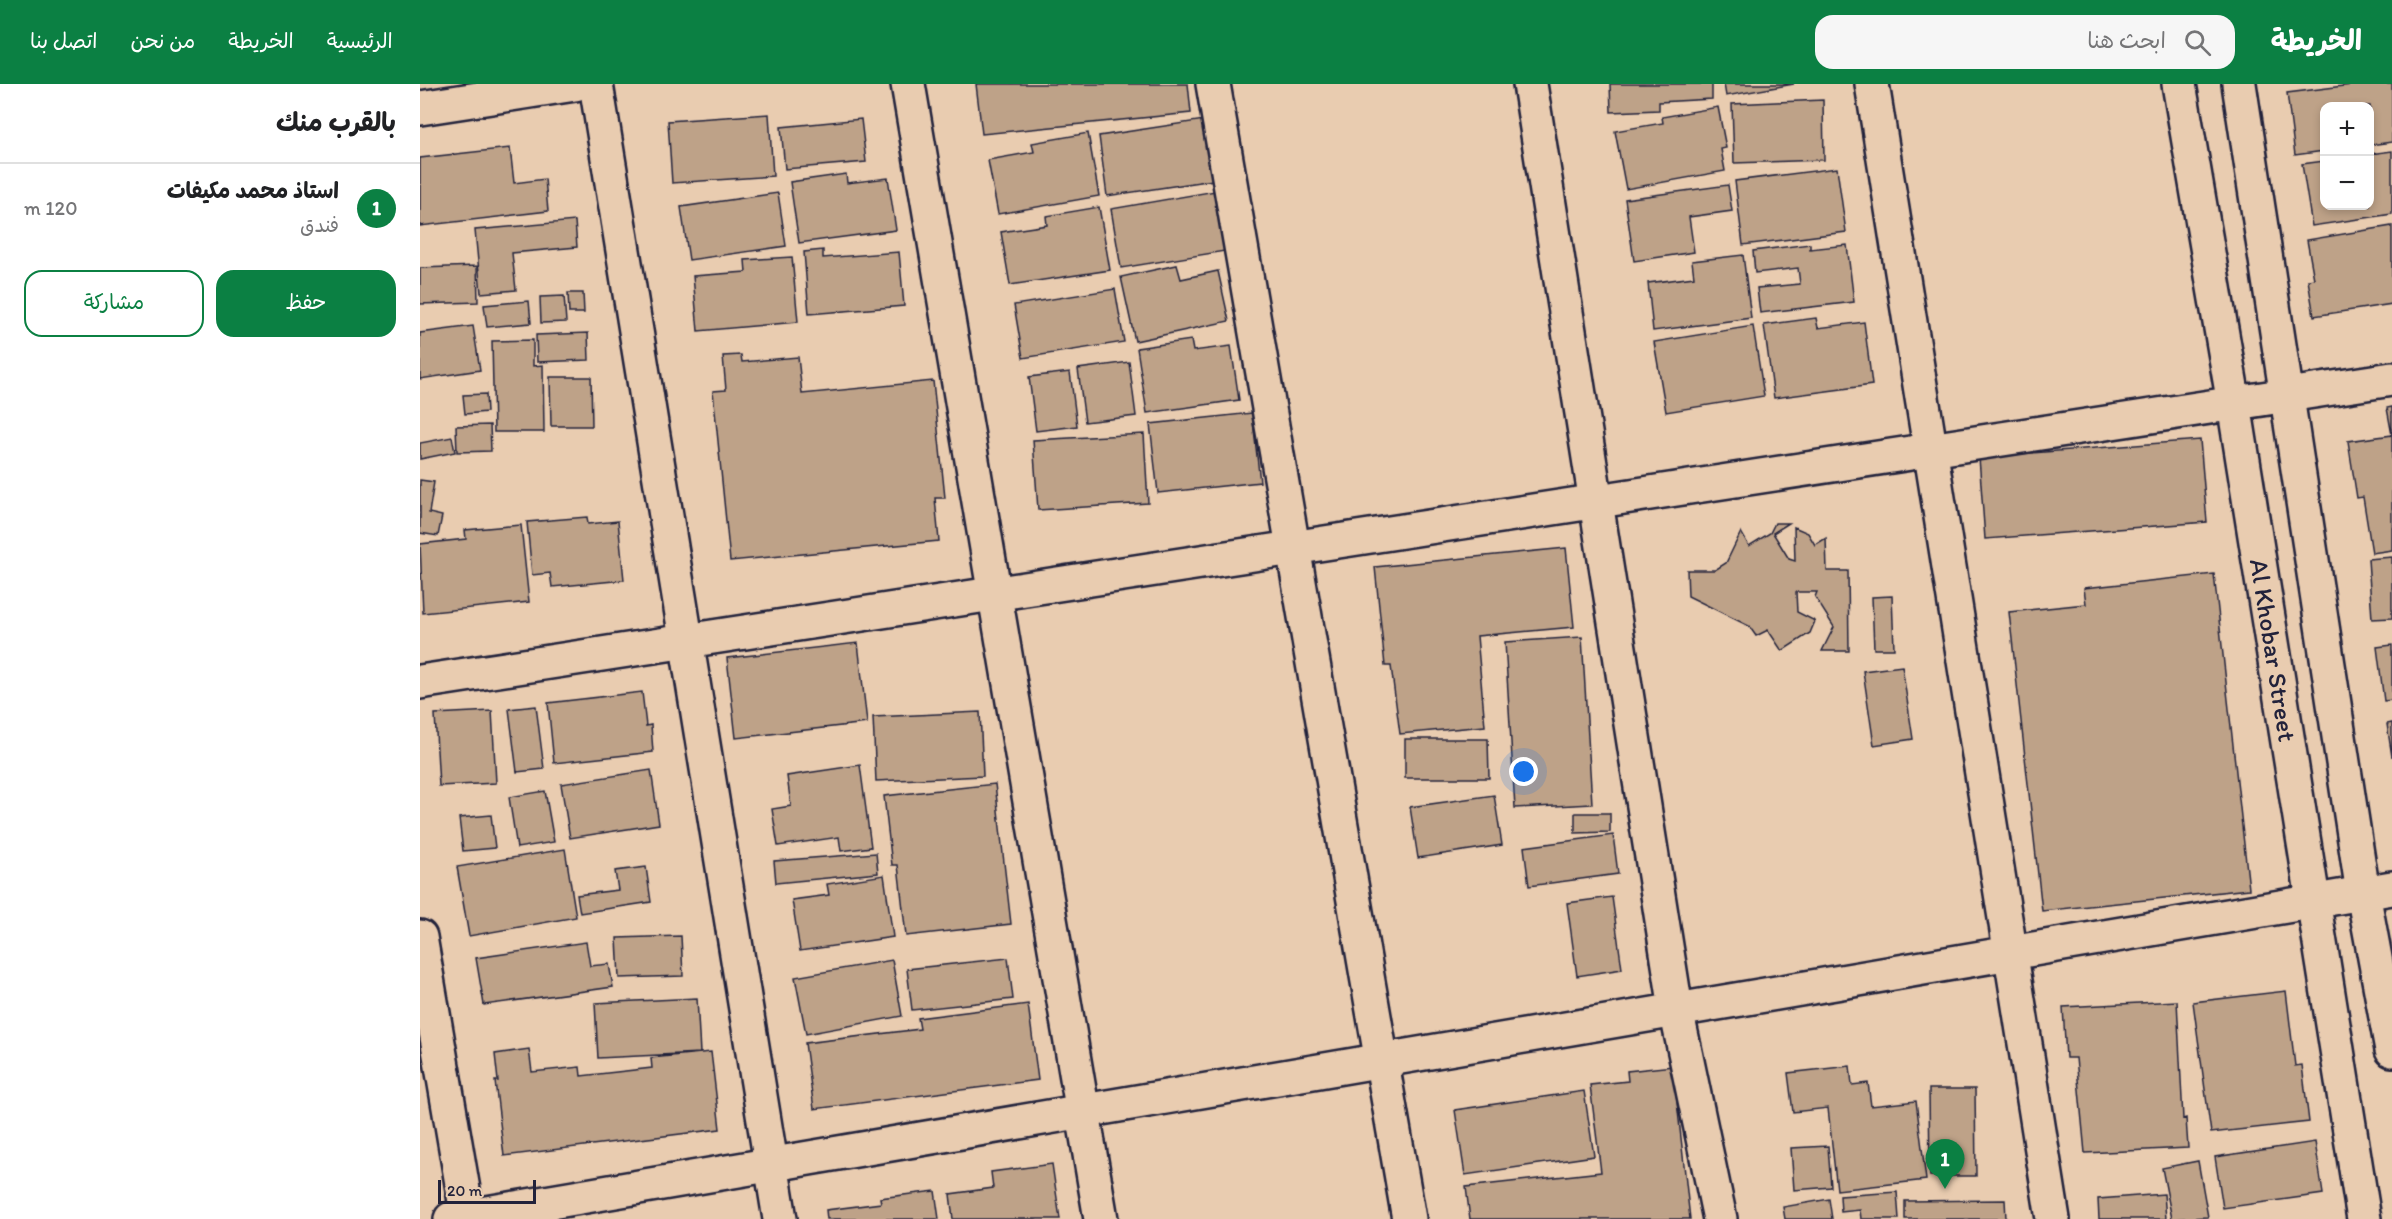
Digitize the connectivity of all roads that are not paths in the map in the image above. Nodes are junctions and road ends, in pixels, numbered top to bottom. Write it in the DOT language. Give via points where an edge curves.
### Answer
graph roads {
  1 [pos="575,84"];
  2 [pos="596,84"];
  3 [pos="908,84"];
  4 [pos="1213,84"];
  5 [pos="1530,84"];
  6 [pos="1872,84"];
  7 [pos="2179,84"];
  8 [pos="2239,84"];
  9 [pos="420,108"];
  10 [pos="2392,378"];
  11 [pos="2287,396"];
  12 [pos="2235,404"];
  13 [pos="1930,449"];
  14 [pos="1596,501"];
  15 [pos="1292,547"];
  16 [pos="994,594"];
  17 [pos="686,640"];
  18 [pos="420,682"];
  19 [pos="2378,890"];
  20 [pos="2313,901"];
  21 [pos="420,937"];
  22 [pos="2009,952"];
  23 [pos="1676,1009"];
  24 [pos="2392,1050"];
  25 [pos="1380,1060"];
  26 [pos="1081,1112"];
  27 [pos="771,1165"];
  28 [pos="462,1218"];
  29 [pos="780,1219"];
  30 [pos="1101,1219"];
  31 [pos="1409,1219"];
  32 [pos="1720,1219"];
  33 [pos="2053,1219"];
  34 [pos="2364,1219"];
  1 -- 9 [label="street"];
  2 -- 17 [label="street"];
  3 -- 16 [label="street"];
  4 -- 15 [label="street"];
  5 -- 14 [label="street"];
  6 -- 13 [label="street"];
  7 -- 12 [label="street, Al Khobar Street"];
  8 -- 11 [label="street, Al Khobar Street"];
  10 -- 11 [label="street"];
  11 -- 12 [label="street"];
  11 -- 19 [label="street, Al Khobar Street"];
  12 -- 13 [label="street"];
  12 -- 20 [label="street, Al Khobar Street"];
  13 -- 14 [label="street"];
  13 -- 22 [label="street"];
  14 -- 15 [label="street"];
  14 -- 23 [label="street"];
  15 -- 16 [label="street"];
  15 -- 25 [label="street"];
  16 -- 17 [label="street"];
  16 -- 26 [label="street"];
  17 -- 18 [label="street"];
  17 -- 27 [label="street"];
  19 -- 20 [label="street"];
  19 -- 24 [label="street, Al Khobar Street"];
  20 -- 22 [label="street"];
  20 -- 34 [label="street, Al Khobar Street"];
  21 -- 28 [label="street"];
  22 -- 23 [label="street"];
  22 -- 33 [label="street"];
  23 -- 25 [label="street"];
  23 -- 32 [label="street"];
  25 -- 26 [label="street"];
  25 -- 31 [label="street"];
  26 -- 27 [label="street"];
  26 -- 30 [label="street"];
  27 -- 28 [label="street"];
  27 -- 29 [label="street"];
}
